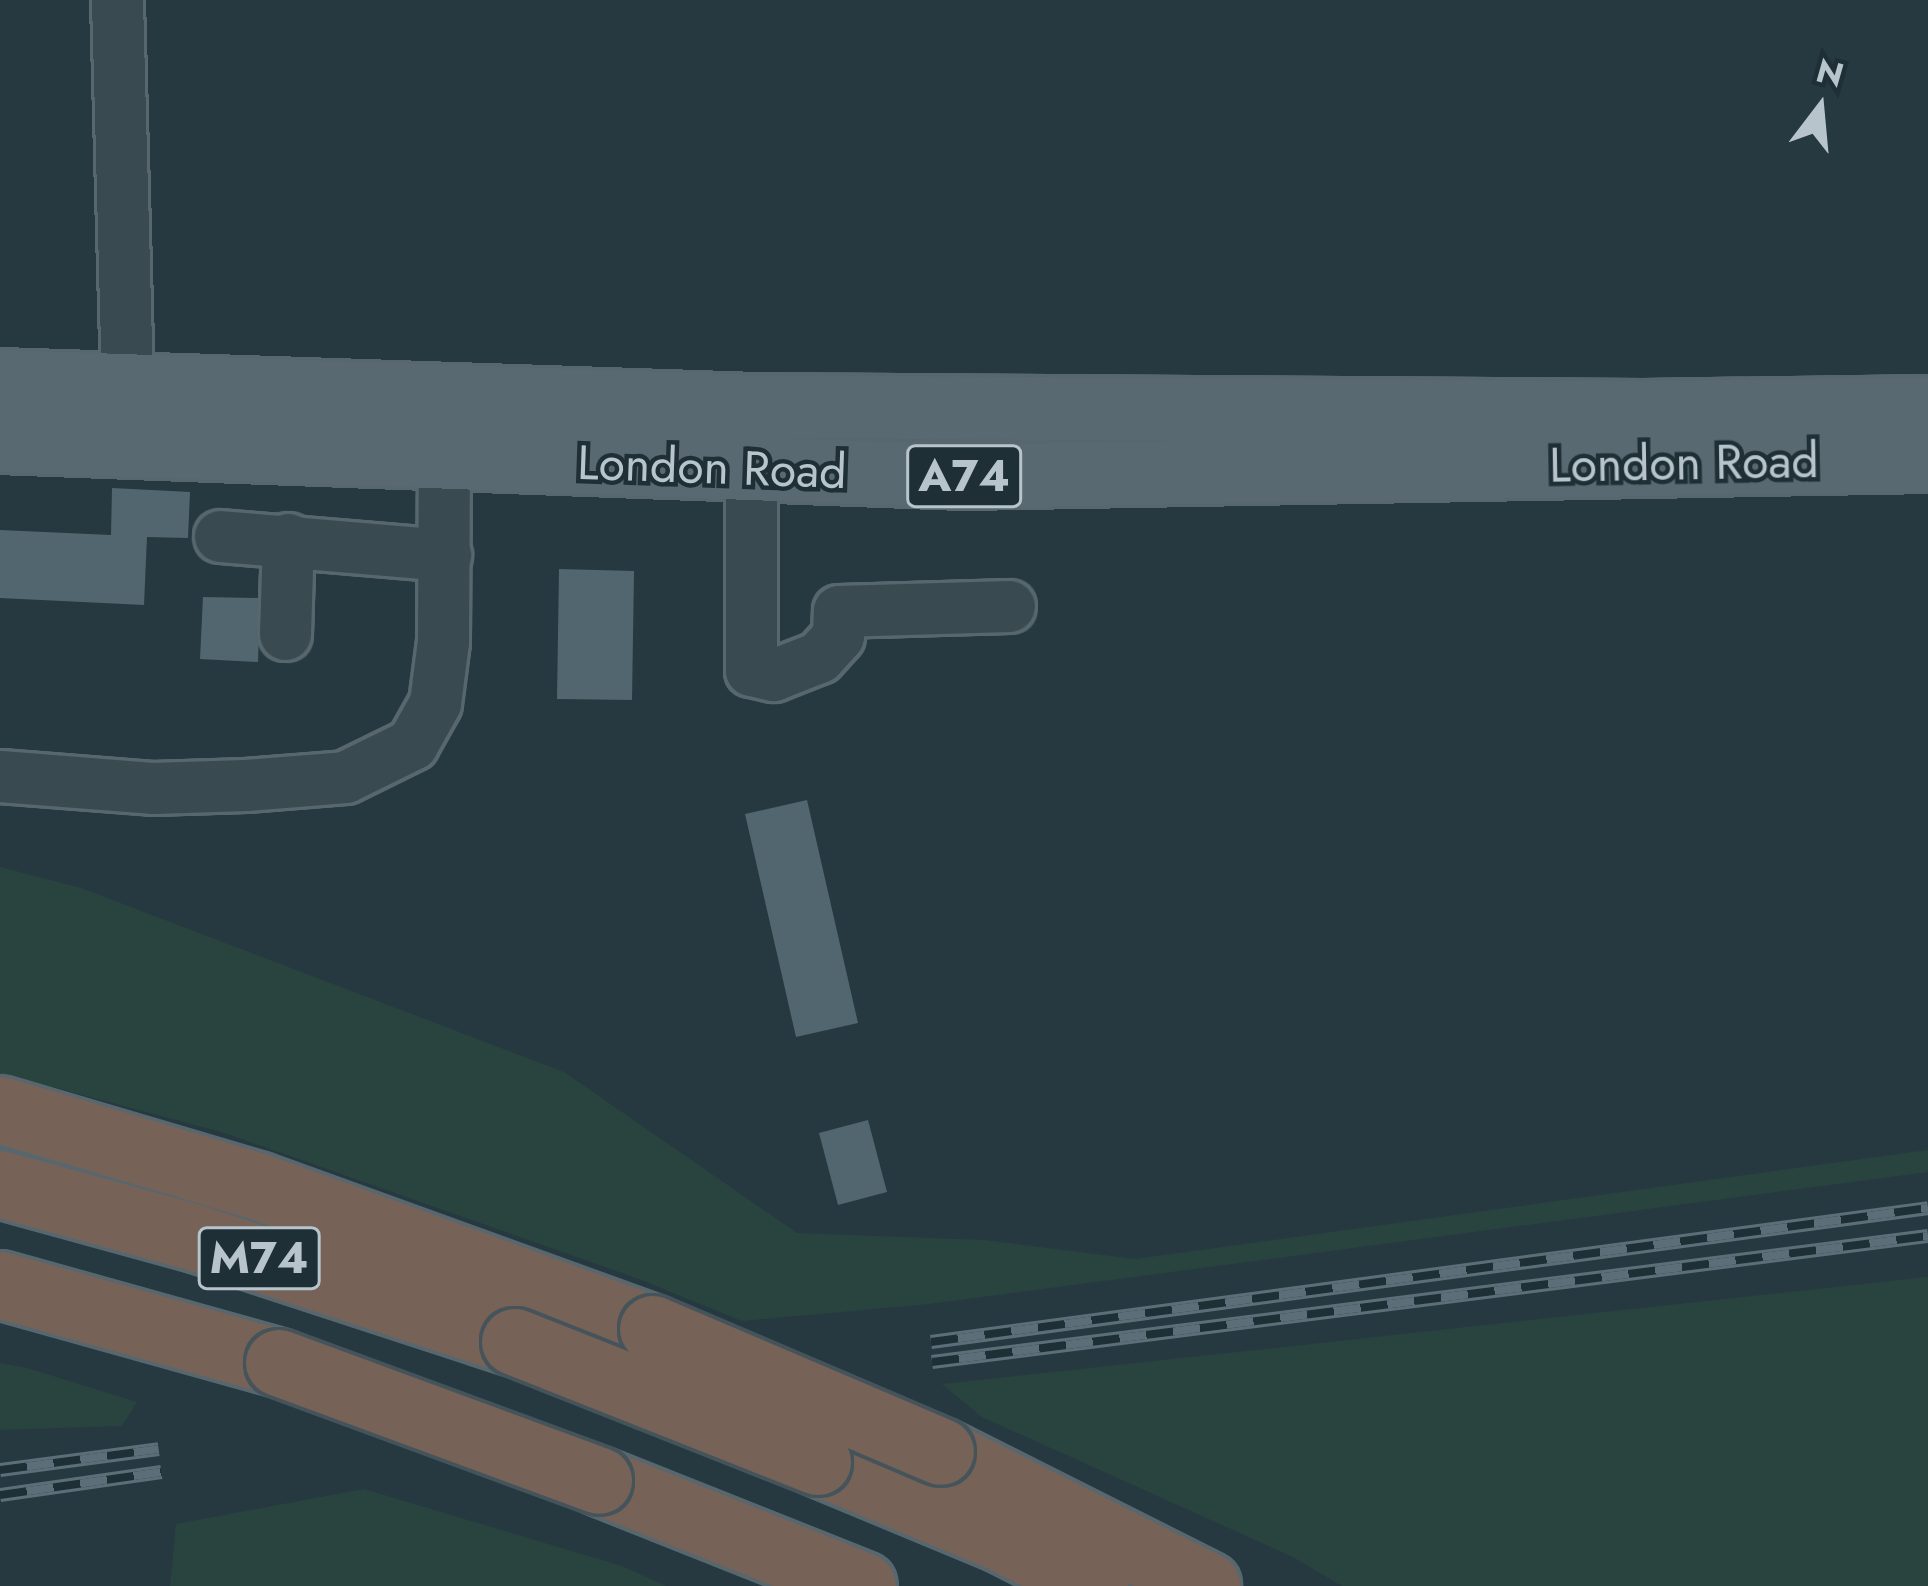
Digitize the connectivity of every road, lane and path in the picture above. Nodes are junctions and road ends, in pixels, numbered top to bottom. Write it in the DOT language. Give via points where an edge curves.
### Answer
graph roads {
  1 [pos="117,0"];
  2 [pos="0,381"];
  3 [pos="752,406"];
  4 [pos="1928,408"];
  5 [pos="127,416"];
  6 [pos="444,428"];
  7 [pos="0,440"];
  8 [pos="1333,440"];
  9 [pos="1928,459"];
  10 [pos="751,469"];
  11 [pos="220,536"];
  12 [pos="288,539"];
  13 [pos="445,555"];
  14 [pos="1010,606"];
  15 [pos="285,634"];
  16 [pos="0,776"];
  17 [pos="0,1110"];
  18 [pos="0,1136"];
  19 [pos="0,1184"];
  20 [pos="0,1285"];
  21 [pos="0,1297"];
  22 [pos="217,1344"];
  23 [pos="838,1460"];
  24 [pos="862,1586"];
  25 [pos="1095,1586"];
  26 [pos="1207,1586"];
  1 -- 5 [label="lane"];
  2 -- 5 [label="main road, London Road / A74"];
  3 -- 6 [label="main road, London Road / A74"];
  3 -- 8 [label="main road, London Road / A74"];
  3 -- 10 [label="main road"];
  4 -- 8 [label="main road, London Road / A74"];
  5 -- 6 [label="main road, London Road / A74"];
  5 -- 7 [label="main road, London Road / A74"];
  6 -- 10 [label="main road, London Road / A74"];
  6 -- 13 [label="lane"];
  8 -- 9 [label="main road, London Road / A74"];
  8 -- 10 [label="main road, London Road / A74" via="964,476"];
  10 -- 14 [label="lane" via="752,670 773,675 819,657 838,636 839,611"];
  11 -- 12 [label="lane"];
  12 -- 13 [label="lane"];
  12 -- 15 [label="lane"];
  13 -- 16 [label="lane" via="435,703 412,744 344,777 245,785 152,788"];
  17 -- 26 [label="highway, bridge" via="257,1186 653,1329 941,1451"];
  18 -- 23 [label="highway" via="581,1336"];
  19 -- 23 [label="highway, M74, bridge" via="515,1342"];
  20 -- 22 [label="highway, M74"];
  21 -- 22 [label="highway"];
  22 -- 24 [label="highway, M74, bridge"];
  23 -- 25 [label="highway, M74"];
}
